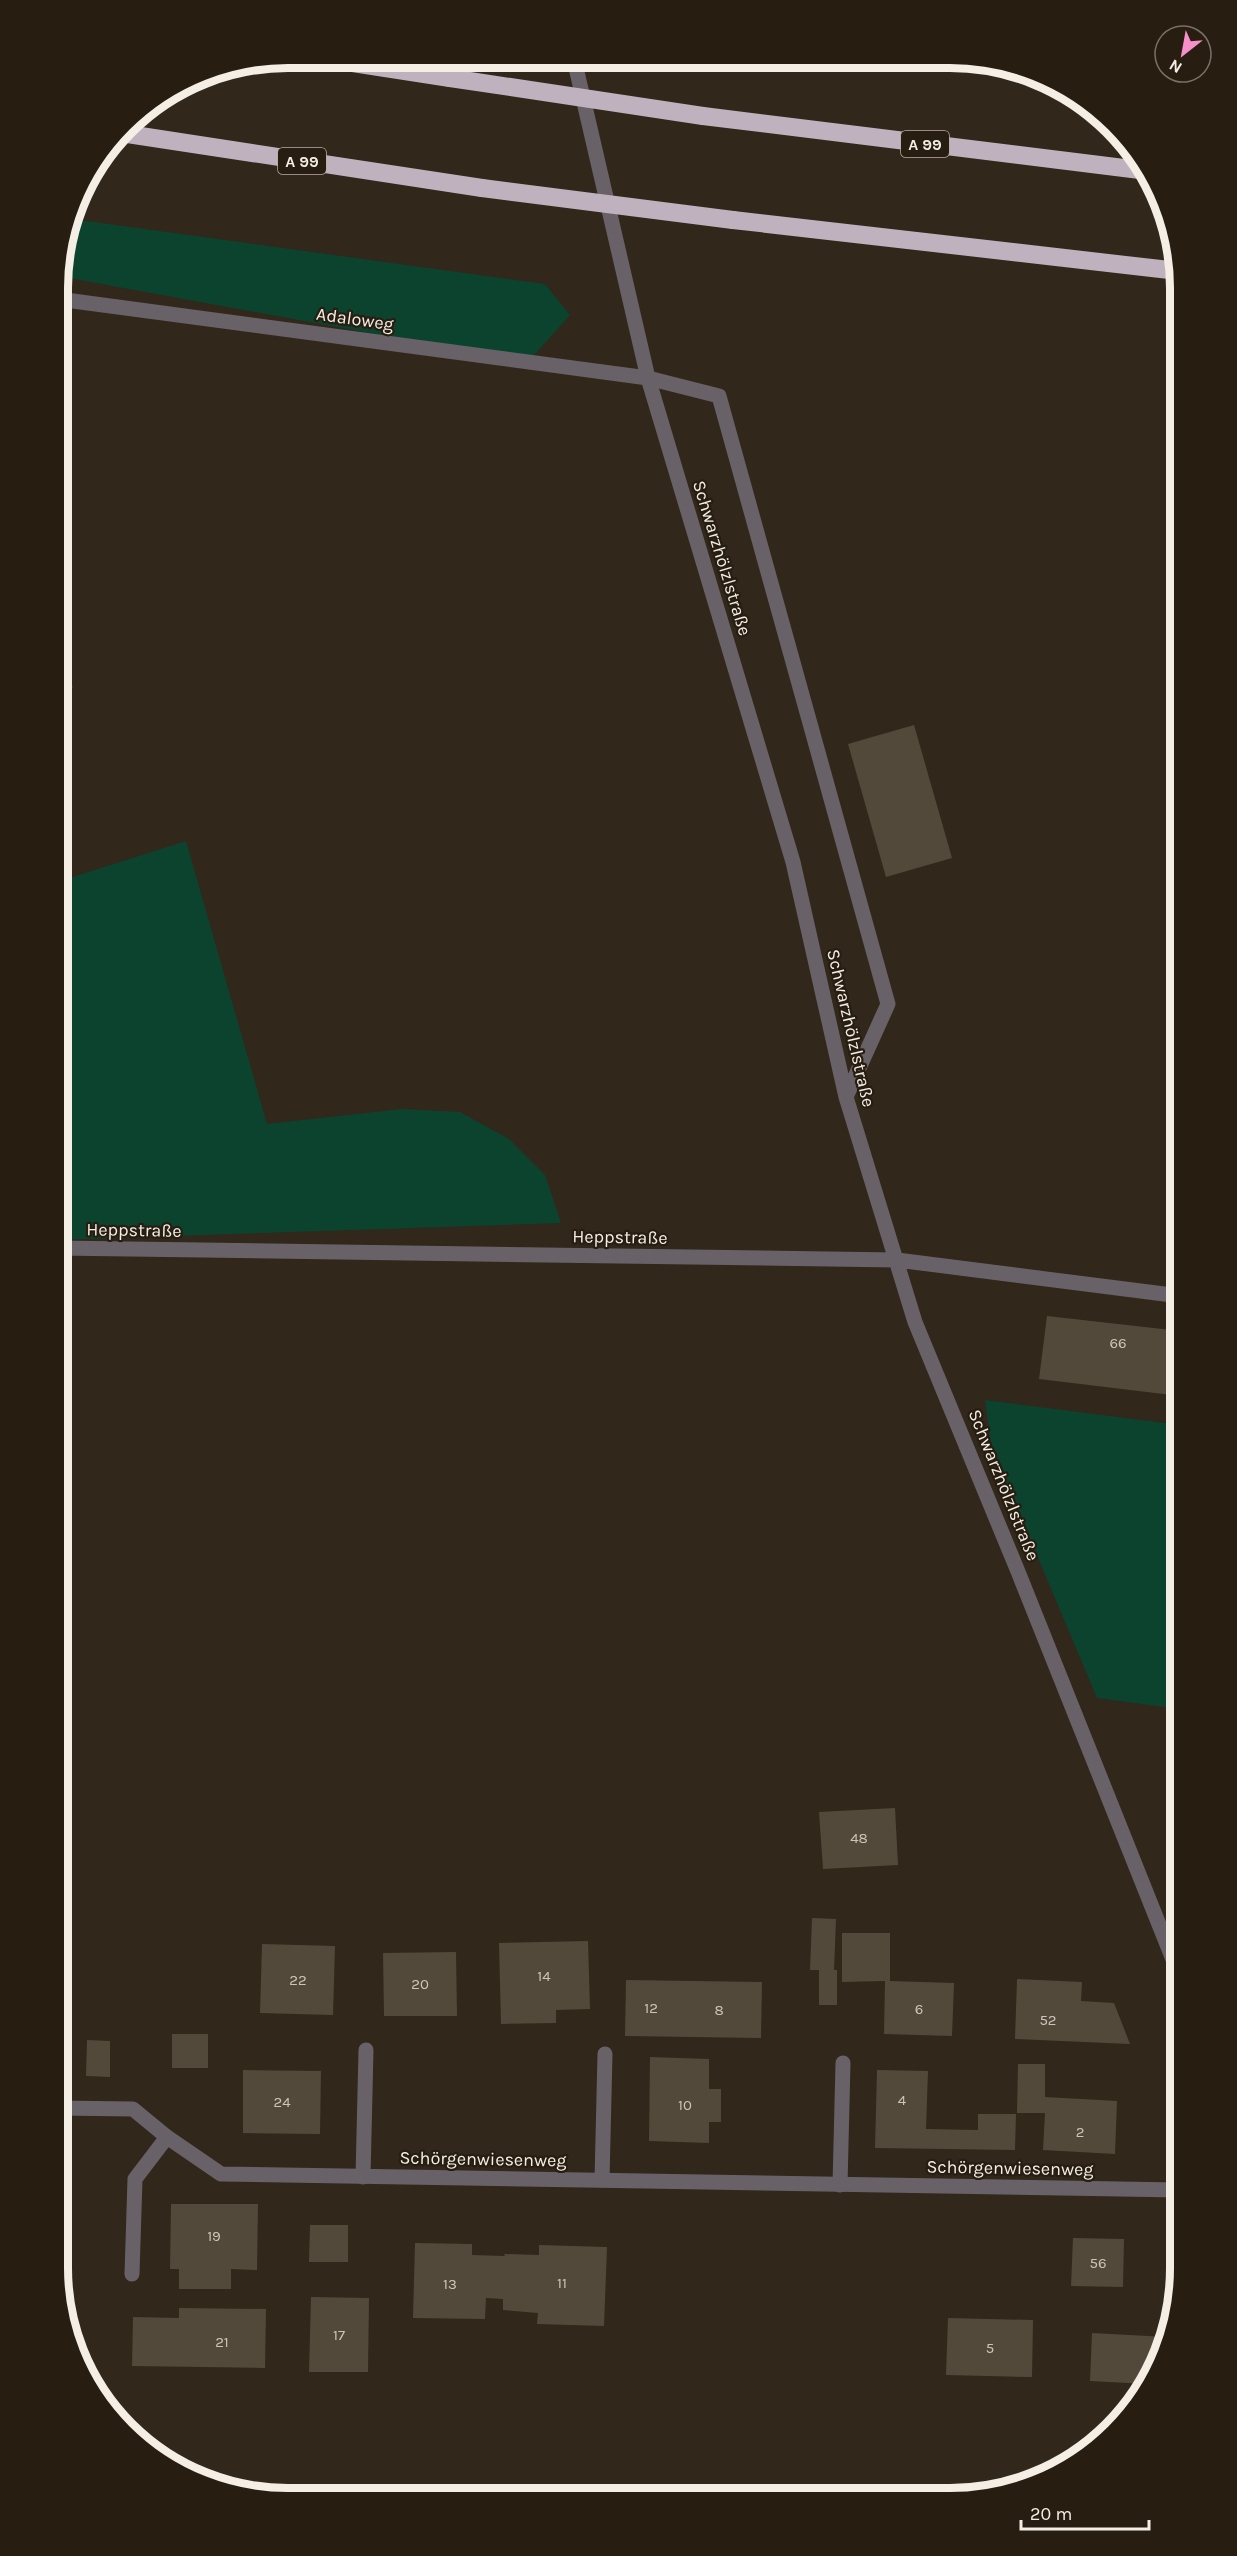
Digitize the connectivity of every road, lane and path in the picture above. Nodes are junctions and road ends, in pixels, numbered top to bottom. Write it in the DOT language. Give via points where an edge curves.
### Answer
graph roads {
  1 [pos="385,68"];
  2 [pos="576,68"];
  3 [pos="130,134"];
  4 [pos="1135,169"];
  5 [pos="1169,271"];
  6 [pos="68,300"];
  7 [pos="648,378"];
  8 [pos="846,1097"];
  9 [pos="68,1248"];
  10 [pos="897,1260"];
  11 [pos="1170,1295"];
  12 [pos="1170,1952"];
  13 [pos="366,2050"];
  14 [pos="605,2054"];
  15 [pos="843,2063"];
  16 [pos="68,2108"];
  17 [pos="167,2137"];
  18 [pos="363,2177"];
  19 [pos="602,2180"];
  20 [pos="840,2185"];
  21 [pos="1170,2190"];
  22 [pos="132,2274"];
  1 -- 4 [label="highway, A 99, bridge" via="703,116"];
  2 -- 7 [label="street, Schwarzhölzlstraße"];
  3 -- 5 [label="highway, A 99, bridge" via="482,188"];
  6 -- 7 [label="street, Adaloweg"];
  7 -- 8 [label="street, Schwarzhölzlstraße" via="793,862"];
  7 -- 8 [label="street, Adaloweg" via="719,396 888,1004"];
  8 -- 10 [label="street, Schwarzhölzlstraße"];
  9 -- 10 [label="street, Heppstraße"];
  10 -- 11 [label="street, Heppstraße"];
  10 -- 12 [label="street, Schwarzhölzlstraße" via="915,1322"];
  13 -- 18 [label="street"];
  14 -- 19 [label="street"];
  15 -- 20 [label="street"];
  16 -- 17 [label="street, Schörgenwiesenweg" via="133,2109"];
  17 -- 18 [label="street, Schörgenwiesenweg" via="221,2174"];
  17 -- 22 [label="street" via="135,2179"];
  18 -- 19 [label="street, Schörgenwiesenweg"];
  19 -- 20 [label="street, Schörgenwiesenweg"];
  20 -- 21 [label="street, Schörgenwiesenweg"];
}
